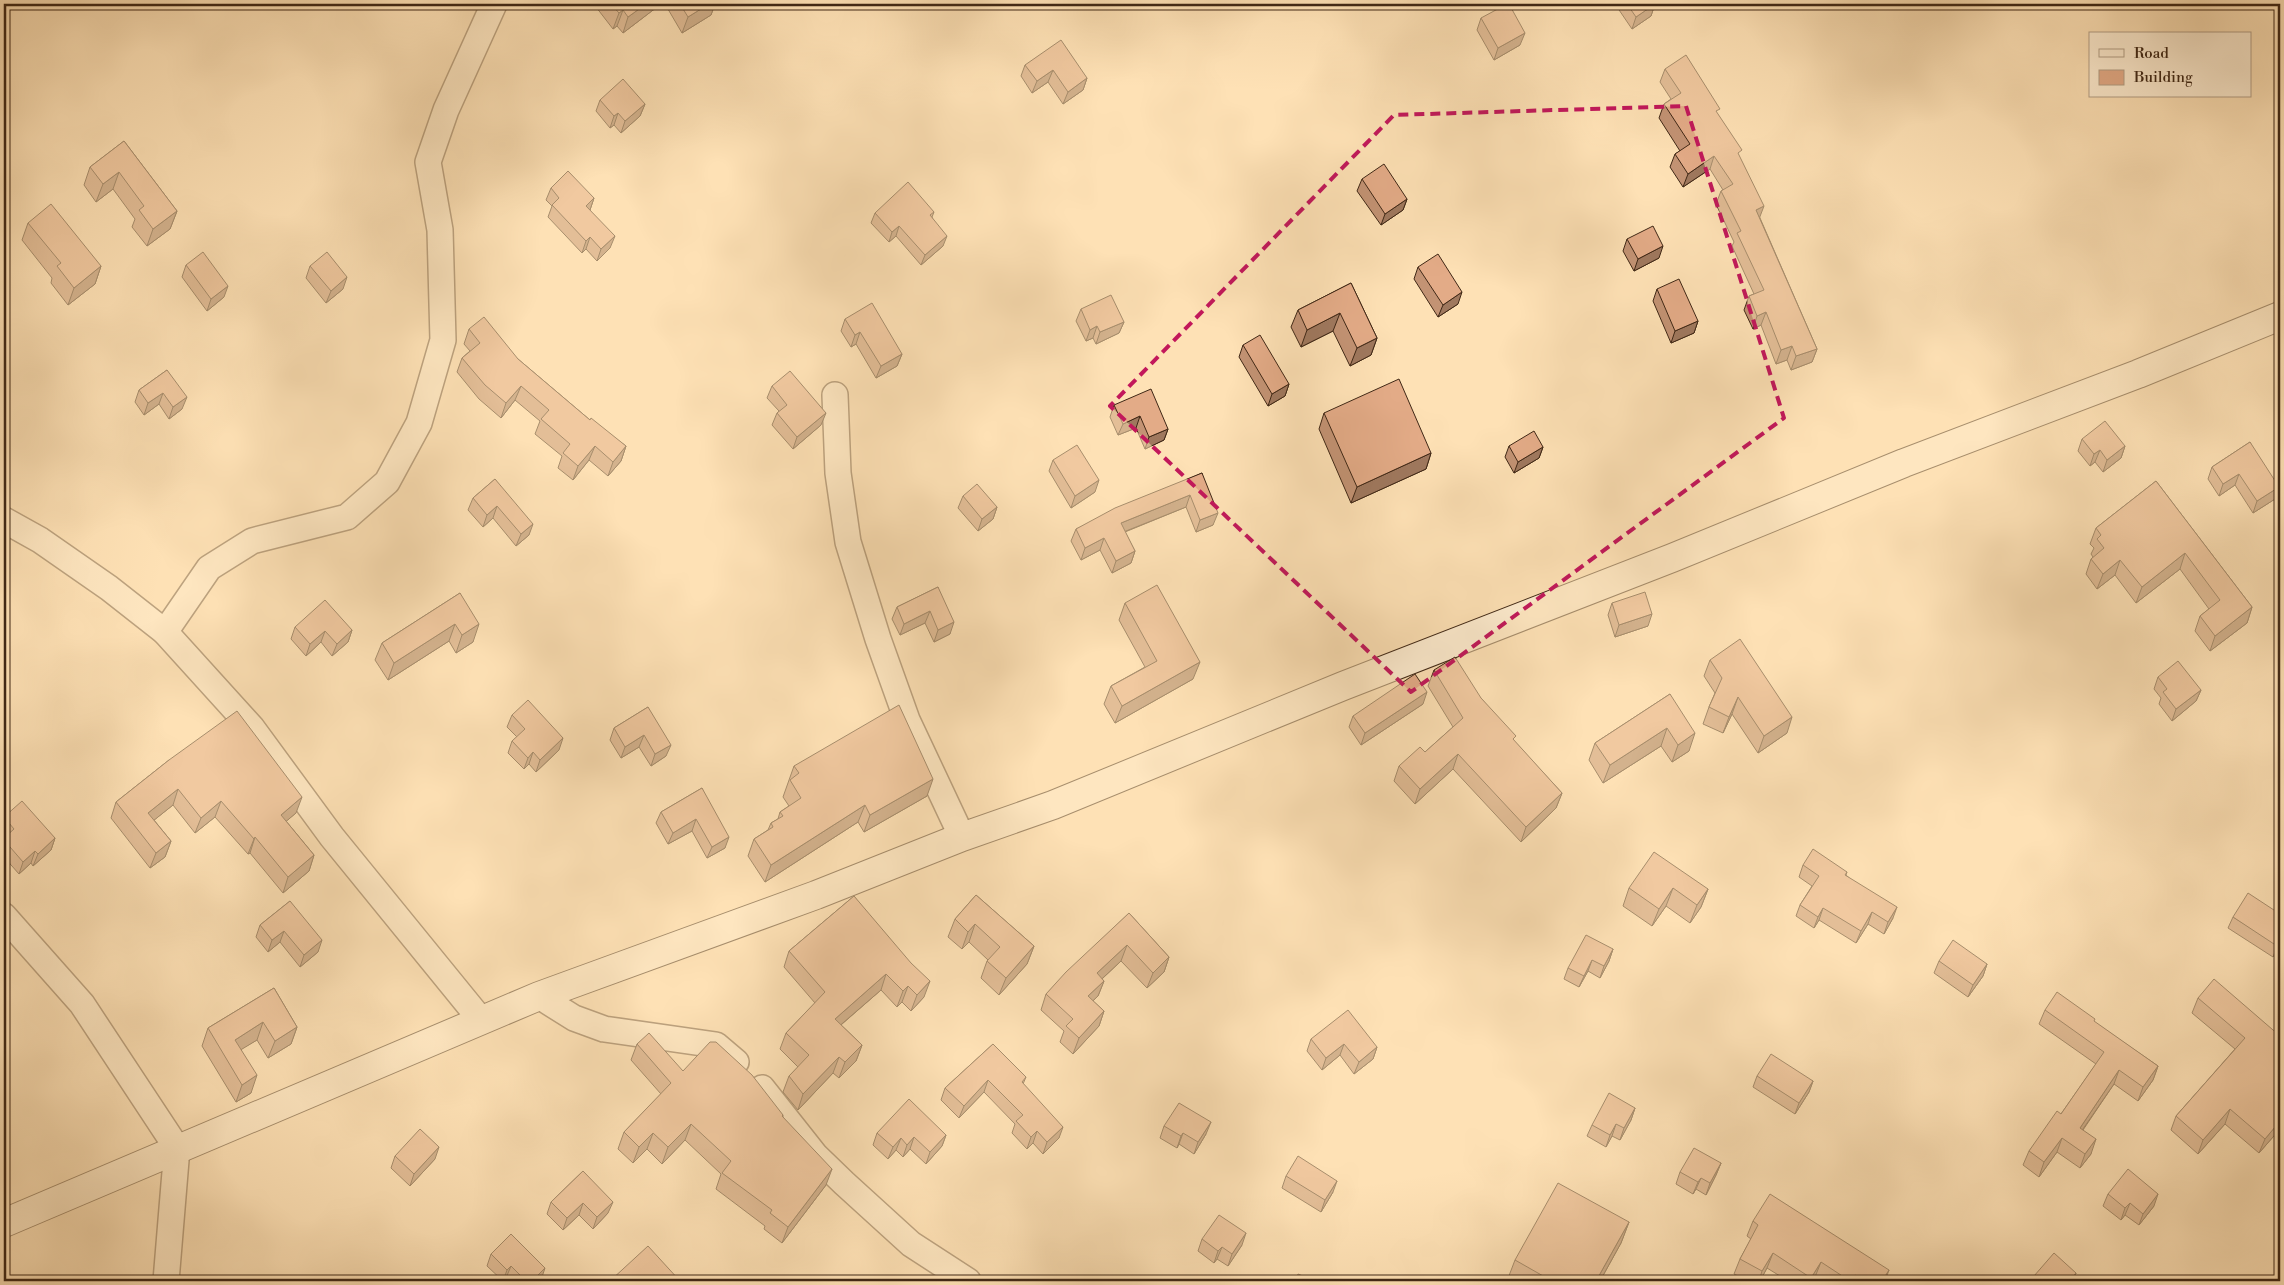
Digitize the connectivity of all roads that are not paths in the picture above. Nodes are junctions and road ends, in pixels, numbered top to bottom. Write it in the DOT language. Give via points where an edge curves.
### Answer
graph roads {
  1 [pos="494,4"];
  2 [pos="2280,316"];
  3 [pos="835,395"];
  4 [pos="4,520"];
  5 [pos="165,632"];
  6 [pos="962,837"];
  7 [pos="4,916"];
  8 [pos="539,996"];
  9 [pos="481,1020"];
  10 [pos="177,1148"];
  11 [pos="4,1223"];
  12 [pos="166,1281"];
  13 [pos="968,1281"];
  1 -- 5 [label="street" via="446,110 428,162 440,230 443,340 419,423 387,482 347,517 252,541 209,568"];
  2 -- 6 [label="street" via="1334,689 1053,804"];
  3 -- 6 [label="street" via="838,473 848,542 907,720"];
  4 -- 5 [label="street" via="109,588"];
  5 -- 9 [label="street" via="252,728 332,837"];
  6 -- 8 [label="street" via="816,895"];
  7 -- 10 [label="street" via="82,1004"];
  8 -- 9 [label="street"];
  8 -- 13 [label="street" via="574,1018 604,1029 716,1045 755,1079 815,1155 838,1177 911,1244"];
  9 -- 10 [label="street"];
  10 -- 11 [label="street"];
  10 -- 12 [label="street"];
}
